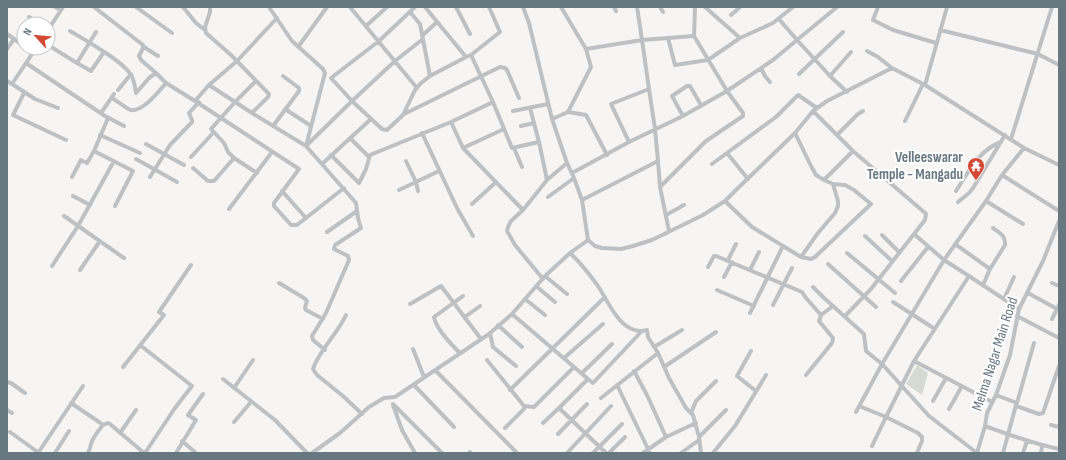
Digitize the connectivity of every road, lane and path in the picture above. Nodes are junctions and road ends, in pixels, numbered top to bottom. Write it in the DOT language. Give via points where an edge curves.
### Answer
graph roads {
  1 [pos="55,7"];
  2 [pos="94,7"];
  3 [pos="136,7"];
  4 [pos="183,7"];
  5 [pos="210,7"];
  6 [pos="269,7"];
  7 [pos="327,7"];
  8 [pos="350,7"];
  9 [pos="387,7"];
  10 [pos="415,7"];
  11 [pos="425,7"];
  12 [pos="456,7"];
  13 [pos="489,7"];
  14 [pos="524,7"];
  15 [pos="561,7"];
  16 [pos="637,7"];
  17 [pos="660,7"];
  18 [pos="694,7"];
  19 [pos="705,7"];
  20 [pos="740,7"];
  21 [pos="793,7"];
  22 [pos="837,7"];
  23 [pos="878,7"];
  24 [pos="947,7"];
  25 [pos="1052,7"];
  26 [pos="62,9"];
  27 [pos="410,12"];
  28 [pos="663,12"];
  29 [pos="731,15"];
  30 [pos="56,18"];
  31 [pos="277,18"];
  32 [pos="779,19"];
  33 [pos="438,22"];
  34 [pos="366,26"];
  35 [pos="204,30"];
  36 [pos="940,30"];
  37 [pos="70,31"];
  38 [pos="96,32"];
  39 [pos="843,32"];
  40 [pos="172,33"];
  41 [pos="7,34"];
  42 [pos="470,34"];
  43 [pos="694,36"];
  44 [pos="423,38"];
  45 [pos="668,38"];
  46 [pos="740,38"];
  47 [pos="14,39"];
  48 [pos="642,40"];
  49 [pos="797,40"];
  50 [pos="379,41"];
  51 [pos="90,42"];
  52 [pos="936,43"];
  53 [pos="144,46"];
  54 [pos="298,47"];
  55 [pos="7,49"];
  56 [pos="586,49"];
  57 [pos="56,50"];
  58 [pos="867,51"];
  59 [pos="104,52"];
  60 [pos="851,52"];
  61 [pos="1038,54"];
  62 [pos="471,55"];
  63 [pos="30,56"];
  64 [pos="158,56"];
  65 [pos="466,57"];
  66 [pos="708,60"];
  67 [pos="814,60"];
  68 [pos="237,61"];
  69 [pos="395,61"];
  70 [pos="26,63"];
  71 [pos="76,63"];
  72 [pos="1059,64"];
  73 [pos="761,68"];
  74 [pos="892,68"];
  75 [pos="156,72"];
  76 [pos="131,74"];
  77 [pos="799,74"];
  78 [pos="283,76"];
  79 [pos="430,76"];
  80 [pos="481,76"];
  81 [pos="830,76"];
  82 [pos="7,81"];
  83 [pos="256,81"];
  84 [pos="770,82"];
  85 [pos="166,83"];
  86 [pos="12,84"];
  87 [pos="924,84"];
  88 [pos="209,85"];
  89 [pos="417,88"];
  90 [pos="649,89"];
  91 [pos="118,90"];
  92 [pos="727,91"];
  93 [pos="847,92"];
  94 [pos="24,93"];
  95 [pos="519,98"];
  96 [pos="352,101"];
  97 [pos="197,102"];
  98 [pos="235,102"];
  99 [pos="493,102"];
  100 [pos="548,104"];
  101 [pos="701,105"];
  102 [pos="58,108"];
  103 [pos="530,108"];
  104 [pos="285,109"];
  105 [pos="815,109"];
  106 [pos="513,111"];
  107 [pos="863,111"];
  108 [pos="568,112"];
  109 [pos="101,113"];
  110 [pos="252,113"];
  111 [pos="403,115"];
  112 [pos="683,116"];
  113 [pos="220,117"];
  114 [pos="108,118"];
  115 [pos="371,119"];
  116 [pos="552,119"];
  117 [pos="905,121"];
  118 [pos="451,122"];
  119 [pos="534,123"];
  120 [pos="124,126"];
  121 [pos="272,126"];
  122 [pos="311,126"];
  123 [pos="521,126"];
  124 [pos="504,129"];
  125 [pos="655,129"];
  126 [pos="213,133"];
  127 [pos="422,133"];
  128 [pos="795,133"];
  129 [pos="100,135"];
  130 [pos="837,135"];
  131 [pos="1005,135"];
  132 [pos="350,138"];
  133 [pos="1011,139"];
  134 [pos="66,140"];
  135 [pos="539,142"];
  136 [pos="629,142"];
  137 [pos="1002,142"];
  138 [pos="146,144"];
  139 [pos="306,146"];
  140 [pos="463,148"];
  141 [pos="514,148"];
  142 [pos="1024,148"];
  143 [pos="94,151"];
  144 [pos="853,151"];
  145 [pos="272,152"];
  146 [pos="140,153"];
  147 [pos="728,153"];
  148 [pos="164,154"];
  149 [pos="331,155"];
  150 [pos="607,155"];
  151 [pos="191,157"];
  152 [pos="369,157"];
  153 [pos="234,158"];
  154 [pos="136,159"];
  155 [pos="114,161"];
  156 [pos="406,161"];
  157 [pos="658,161"];
  158 [pos="567,163"];
  159 [pos="322,164"];
  160 [pos="712,164"];
  161 [pos="184,165"];
  162 [pos="1059,165"];
  163 [pos="522,167"];
  164 [pos="193,168"];
  165 [pos="155,170"];
  166 [pos="439,171"];
  167 [pos="257,173"];
  168 [pos="573,175"];
  169 [pos="1002,175"];
  170 [pos="72,177"];
  171 [pos="150,177"];
  172 [pos="748,179"];
  173 [pos="547,180"];
  174 [pos="824,180"];
  175 [pos="177,182"];
  176 [pos="416,182"];
  177 [pos="495,183"];
  178 [pos="833,184"];
  179 [pos="660,187"];
  180 [pos="344,188"];
  181 [pos="399,190"];
  182 [pos="282,191"];
  183 [pos="418,191"];
  184 [pos="956,191"];
  185 [pos="73,196"];
  186 [pos="548,197"];
  187 [pos="582,200"];
  188 [pos="724,201"];
  189 [pos="986,201"];
  190 [pos="958,202"];
  191 [pos="472,204"];
  192 [pos="90,205"];
  193 [pos="684,205"];
  194 [pos="115,206"];
  195 [pos="229,209"];
  196 [pos="523,210"];
  197 [pos="357,211"];
  198 [pos="1059,211"];
  199 [pos="666,215"];
  200 [pos="64,216"];
  201 [pos="306,218"];
  202 [pos="1059,221"];
  203 [pos="1023,224"];
  204 [pos="78,226"];
  205 [pos="993,228"];
  206 [pos="669,231"];
  207 [pos="327,232"];
  208 [pos="914,234"];
  209 [pos="882,235"];
  210 [pos="473,236"];
  211 [pos="865,236"];
  212 [pos="588,240"];
  213 [pos="100,241"];
  214 [pos="736,244"];
  215 [pos="955,244"];
  216 [pos="783,246"];
  217 [pos="928,247"];
  218 [pos="759,252"];
  219 [pos="900,252"];
  220 [pos="570,253"];
  221 [pos="847,253"];
  222 [pos="801,257"];
  223 [pos="124,258"];
  224 [pos="944,260"];
  225 [pos="730,261"];
  226 [pos="892,262"];
  227 [pos="828,264"];
  228 [pos="191,265"];
  229 [pos="52,266"];
  230 [pos="708,267"];
  231 [pos="792,268"];
  232 [pos="990,269"];
  233 [pos="80,270"];
  234 [pos="750,270"];
  235 [pos="969,276"];
  236 [pos="544,277"];
  237 [pos="724,277"];
  238 [pos="768,277"];
  239 [pos="1014,277"];
  240 [pos="878,280"];
  241 [pos="901,280"];
  242 [pos="279,283"];
  243 [pos="1052,283"];
  244 [pos="783,284"];
  245 [pos="983,285"];
  246 [pos="536,286"];
  247 [pos="1059,286"];
  248 [pos="813,288"];
  249 [pos="717,290"];
  250 [pos="895,293"];
  251 [pos="1028,293"];
  252 [pos="567,294"];
  253 [pos="463,296"];
  254 [pos="864,296"];
  255 [pos="605,297"];
  256 [pos="525,298"];
  257 [pos="1004,299"];
  258 [pos="454,302"];
  259 [pos="555,302"];
  260 [pos="894,302"];
  261 [pos="410,304"];
  262 [pos="773,305"];
  263 [pos="480,306"];
  264 [pos="754,306"];
  265 [pos="833,306"];
  266 [pos="876,307"];
  267 [pos="1058,308"];
  268 [pos="1019,309"];
  269 [pos="512,314"];
  270 [pos="750,314"];
  271 [pos="912,314"];
  272 [pos="346,315"];
  273 [pos="546,315"];
  274 [pos="821,315"];
  275 [pos="845,316"];
  276 [pos="1017,316"];
  277 [pos="465,317"];
  278 [pos="323,319"];
  279 [pos="1052,319"];
  280 [pos="603,324"];
  281 [pos="498,325"];
  282 [pos="935,329"];
  283 [pos="682,330"];
  284 [pos="640,332"];
  285 [pos="716,332"];
  286 [pos="490,333"];
  287 [pos="1059,338"];
  288 [pos="482,339"];
  289 [pos="1034,343"];
  290 [pos="612,344"];
  291 [pos="140,345"];
  292 [pos="522,347"];
  293 [pos="654,347"];
  294 [pos="413,349"];
  295 [pos="552,349"];
  296 [pos="325,350"];
  297 [pos="751,351"];
  298 [pos="460,353"];
  299 [pos="658,354"];
  300 [pos="564,358"];
  301 [pos="253,360"];
  302 [pos="487,360"];
  303 [pos="914,361"];
  304 [pos="882,364"];
  305 [pos="516,366"];
  306 [pos="1059,366"];
  307 [pos="123,367"];
  308 [pos="574,367"];
  309 [pos="664,367"];
  310 [pos="435,370"];
  311 [pos="634,371"];
  312 [pos="582,373"];
  313 [pos="766,375"];
  314 [pos="806,375"];
  315 [pos="424,377"];
  316 [pos="946,378"];
  317 [pos="588,379"];
  318 [pos="222,380"];
  319 [pos="716,381"];
  320 [pos="7,382"];
  321 [pos="414,384"];
  322 [pos="617,385"];
  323 [pos="901,385"];
  324 [pos="83,386"];
  325 [pos="962,386"];
  326 [pos="234,388"];
  327 [pos="510,390"];
  328 [pos="756,392"];
  329 [pos="25,393"];
  330 [pos="202,394"];
  331 [pos="996,396"];
  332 [pos="392,398"];
  333 [pos="601,398"];
  334 [pos="933,401"];
  335 [pos="251,402"];
  336 [pos="992,402"];
  337 [pos="71,403"];
  338 [pos="393,404"];
  339 [pos="587,404"];
  340 [pos="1016,405"];
  341 [pos="524,406"];
  342 [pos="611,406"];
  343 [pos="859,406"];
  344 [pos="559,408"];
  345 [pos="949,409"];
  346 [pos="7,410"];
  347 [pos="136,410"];
  348 [pos="726,410"];
  349 [pos="856,412"];
  350 [pos="12,413"];
  351 [pos="691,413"];
  352 [pos="362,414"];
  353 [pos="886,417"];
  354 [pos="572,419"];
  355 [pos="234,422"];
  356 [pos="543,423"];
  357 [pos="696,423"];
  358 [pos="622,424"];
  359 [pos="103,425"];
  360 [pos="1051,425"];
  361 [pos="985,426"];
  362 [pos="454,427"];
  363 [pos="1059,427"];
  364 [pos="505,428"];
  365 [pos="70,431"];
  366 [pos="10,432"];
  367 [pos="120,433"];
  368 [pos="558,434"];
  369 [pos="586,434"];
  370 [pos="1008,435"];
  371 [pos="626,437"];
  372 [pos="666,437"];
  373 [pos="699,438"];
  374 [pos="182,441"];
  375 [pos="1027,441"];
  376 [pos="872,446"];
  377 [pos="1042,446"];
  378 [pos="600,447"];
  379 [pos="513,449"];
  380 [pos="1059,449"];
  381 [pos="89,451"];
  382 [pos="649,451"];
  383 [pos="38,453"];
  384 [pos="55,453"];
  385 [pos="95,453"];
  386 [pos="145,453"];
  387 [pos="176,453"];
  388 [pos="196,453"];
  389 [pos="307,453"];
  390 [pos="312,453"];
  391 [pos="415,453"];
  392 [pos="442,453"];
  393 [pos="509,453"];
  394 [pos="517,453"];
  395 [pos="567,453"];
  396 [pos="594,453"];
  397 [pos="608,453"];
  398 [pos="643,453"];
  399 [pos="681,453"];
  400 [pos="701,453"];
  401 [pos="713,453"];
  402 [pos="917,453"];
  403 [pos="977,453"];
  404 [pos="1003,453"];
  405 [pos="1023,453"];
  406 [pos="1041,453"];
  1 -- 26 [label="street"];
  2 -- 53 [label="street"];
  3 -- 40 [label="street"];
  4 -- 35 [label="street"];
  5 -- 35 [label="street"];
  6 -- 31 [label="street"];
  7 -- 54 [label="street"];
  8 -- 34 [label="street"];
  9 -- 34 [label="street"];
  10 -- 27 [label="street"];
  11 -- 33 [label="street"];
  12 -- 42 [label="street"];
  13 -- 62 [label="street" via="500,32"];
  14 -- 100 [label="street"];
  15 -- 56 [label="street"];
  16 -- 48 [label="street"];
  17 -- 28 [label="street"];
  18 -- 43 [label="street"];
  19 -- 46 [label="street"];
  20 -- 29 [label="street"];
  21 -- 32 [label="street"];
  22 -- 49 [label="street"];
  23 -- 52 [label="street" via="873,20 893,30"];
  24 -- 36 [label="street"];
  25 -- 61 [label="street"];
  26 -- 30 [label="street"];
  27 -- 44 [label="street" via="420,24"];
  27 -- 50 [label="street"];
  31 -- 54 [label="street"];
  31 -- 68 [label="street"];
  32 -- 46 [label="street"];
  32 -- 49 [label="street"];
  33 -- 44 [label="street"];
  33 -- 65 [label="street"];
  34 -- 50 [label="street"];
  35 -- 68 [label="street"];
  36 -- 52 [label="street"];
  36 -- 61 [label="street"];
  37 -- 51 [label="street"];
  38 -- 51 [label="street"];
  39 -- 67 [label="street"];
  41 -- 47 [label="street"];
  43 -- 45 [label="street"];
  43 -- 66 [label="street"];
  44 -- 69 [label="street"];
  44 -- 79 [label="street"];
  45 -- 48 [label="street"];
  45 -- 66 [label="street" via="675,65"];
  46 -- 66 [label="street"];
  47 -- 55 [label="street"];
  48 -- 56 [label="street"];
  48 -- 90 [label="street"];
  49 -- 67 [label="street"];
  49 -- 73 [label="street"];
  50 -- 69 [label="street"];
  50 -- 96 [label="street" via="331,78"];
  51 -- 59 [label="street"];
  51 -- 71 [label="street"];
  52 -- 87 [label="street"];
  53 -- 64 [label="street"];
  53 -- 75 [label="street" via="140,59"];
  54 -- 122 [label="street" via="326,74"];
  56 -- 108 [label="street" via="591,67"];
  57 -- 71 [label="street"];
  58 -- 74 [label="street"];
  59 -- 71 [label="street" via="91,71"];
  59 -- 76 [label="street"];
  60 -- 81 [label="street"];
  61 -- 72 [label="street"];
  61 -- 133 [label="street"];
  62 -- 65 [label="street"];
  62 -- 80 [label="street"];
  63 -- 70 [label="street"];
  65 -- 79 [label="street"];
  66 -- 92 [label="street"];
  67 -- 77 [label="street"];
  67 -- 81 [label="street"];
  68 -- 83 [label="street"];
  68 -- 88 [label="street"];
  69 -- 89 [label="street"];
  69 -- 96 [label="street"];
  70 -- 86 [label="street"];
  70 -- 109 [label="street"];
  73 -- 84 [label="street"];
  73 -- 92 [label="street"];
  74 -- 87 [label="street"];
  74 -- 93 [label="street"];
  75 -- 76 [label="street" via="136,93"];
  75 -- 85 [label="street"];
  76 -- 91 [label="street"];
  78 -- 104 [label="street" via="299,90"];
  79 -- 89 [label="street"];
  80 -- 95 [label="street" via="500,67 505,68"];
  80 -- 99 [label="street"];
  80 -- 111 [label="street"];
  81 -- 93 [label="street"];
  82 -- 86 [label="street"];
  83 -- 98 [label="street"];
  83 -- 110 [label="street" via="269,95"];
  85 -- 97 [label="street"];
  85 -- 109 [label="street" via="148,102 133,110 128,109 113,96"];
  86 -- 94 [label="street"];
  87 -- 117 [label="street"];
  87 -- 131 [label="street"];
  88 -- 97 [label="street"];
  88 -- 98 [label="street"];
  89 -- 111 [label="street"];
  90 -- 125 [label="street"];
  90 -- 136 [label="street" via="611,104"];
  92 -- 101 [label="street"];
  92 -- 179 [label="street" via="743,116 706,141"];
  93 -- 105 [label="street"];
  94 -- 102 [label="street"];
  94 -- 134 [label="street" via="13,115"];
  96 -- 115 [label="street"];
  96 -- 139 [label="street"];
  97 -- 113 [label="street"];
  97 -- 148 [label="street" via="189,113 192,122"];
  98 -- 110 [label="street"];
  98 -- 113 [label="street"];
  99 -- 118 [label="street"];
  99 -- 124 [label="street"];
  100 -- 103 [label="street"];
  100 -- 116 [label="street"];
  101 -- 112 [label="street"];
  101 -- 112 [label="street" via="688,85 672,96"];
  103 -- 106 [label="street"];
  103 -- 119 [label="street"];
  104 -- 121 [label="street"];
  104 -- 122 [label="street"];
  105 -- 128 [label="street"];
  105 -- 130 [label="street"];
  105 -- 147 [label="street" via="798,95 776,117"];
  107 -- 130 [label="street"];
  108 -- 116 [label="street"];
  108 -- 150 [label="street" via="586,115"];
  109 -- 114 [label="street"];
  110 -- 121 [label="street"];
  111 -- 115 [label="street" via="387,130"];
  112 -- 125 [label="street"];
  113 -- 126 [label="street" via="211,128"];
  113 -- 145 [label="street"];
  114 -- 120 [label="street"];
  114 -- 129 [label="street"];
  115 -- 132 [label="street"];
  116 -- 158 [label="street"];
  118 -- 127 [label="street"];
  118 -- 140 [label="street"];
  119 -- 123 [label="street"];
  119 -- 135 [label="street"];
  121 -- 139 [label="street"];
  122 -- 139 [label="street"];
  124 -- 140 [label="street"];
  124 -- 141 [label="street"];
  125 -- 136 [label="street"];
  125 -- 157 [label="street"];
  126 -- 151 [label="street"];
  126 -- 153 [label="street"];
  127 -- 152 [label="street"];
  127 -- 166 [label="street"];
  128 -- 172 [label="street"];
  128 -- 174 [label="street" via="816,175"];
  129 -- 143 [label="street"];
  129 -- 146 [label="street"];
  130 -- 144 [label="street"];
  131 -- 133 [label="street"];
  131 -- 137 [label="street"];
  132 -- 149 [label="street"];
  132 -- 152 [label="street"];
  133 -- 142 [label="street"];
  135 -- 141 [label="street"];
  135 -- 173 [label="street"];
  136 -- 150 [label="street"];
  137 -- 184 [label="street" via="990,147 978,158"];
  137 -- 190 [label="street" via="974,188"];
  138 -- 148 [label="street"];
  139 -- 159 [label="street"];
  140 -- 177 [label="street"];
  141 -- 163 [label="street"];
  142 -- 162 [label="street"];
  142 -- 169 [label="street"];
  143 -- 155 [label="street"];
  143 -- 170 [label="street" via="87,163 80,160"];
  144 -- 174 [label="street"];
  144 -- 208 [label="street" via="926,214 925,220"];
  145 -- 167 [label="street"];
  145 -- 182 [label="street" via="299,169"];
  147 -- 160 [label="street"];
  147 -- 172 [label="street"];
  148 -- 161 [label="street"];
  148 -- 165 [label="street"];
  149 -- 152 [label="street" via="359,183"];
  149 -- 159 [label="street"];
  150 -- 168 [label="street"];
  153 -- 164 [label="street" via="211,182"];
  153 -- 167 [label="street"];
  154 -- 165 [label="street"];
  155 -- 192 [label="street"];
  155 -- 194 [label="street" via="133,171"];
  156 -- 176 [label="street"];
  157 -- 179 [label="street"];
  157 -- 187 [label="street"];
  158 -- 168 [label="street"];
  158 -- 173 [label="street"];
  159 -- 180 [label="street"];
  165 -- 171 [label="street"];
  165 -- 175 [label="street"];
  166 -- 176 [label="street"];
  166 -- 210 [label="street"];
  167 -- 195 [label="street"];
  168 -- 186 [label="street"];
  168 -- 187 [label="street"];
  169 -- 189 [label="street"];
  169 -- 198 [label="street"];
  172 -- 188 [label="street"];
  173 -- 196 [label="street"];
  174 -- 178 [label="street"];
  176 -- 181 [label="street"];
  176 -- 183 [label="street"];
  177 -- 191 [label="street"];
  177 -- 196 [label="street"];
  178 -- 222 [label="street" via="838,201 835,213"];
  178 -- 222 [label="street" via="845,185 871,204 815,257"];
  179 -- 199 [label="street"];
  180 -- 197 [label="street" via="356,203"];
  180 -- 201 [label="street"];
  182 -- 201 [label="street"];
  182 -- 201 [label="street" via="274,201 274,206 286,220 294,226"];
  185 -- 192 [label="street"];
  187 -- 212 [label="street"];
  188 -- 206 [label="street" via="703,215"];
  188 -- 216 [label="street" via="752,227"];
  189 -- 203 [label="street"];
  189 -- 215 [label="street"];
  192 -- 204 [label="street"];
  193 -- 199 [label="street"];
  196 -- 236 [label="street" via="511,222 507,231 515,245"];
  197 -- 207 [label="street"];
  197 -- 278 [label="street" via="361,228 334,247 350,260"];
  199 -- 206 [label="street"];
  200 -- 204 [label="street"];
  202 -- 251 [label="street, Melma Nagar Main Road"];
  204 -- 213 [label="street"];
  204 -- 229 [label="street"];
  205 -- 232 [label="street" via="1003,235 1005,245"];
  206 -- 212 [label="street" via="652,240 621,249 602,248"];
  208 -- 217 [label="street"];
  208 -- 219 [label="street"];
  209 -- 219 [label="street"];
  211 -- 226 [label="street"];
  212 -- 220 [label="street"];
  213 -- 223 [label="street"];
  213 -- 233 [label="street"];
  214 -- 225 [label="street"];
  215 -- 224 [label="street"];
  215 -- 232 [label="street"];
  216 -- 222 [label="street"];
  216 -- 238 [label="street"];
  217 -- 224 [label="street"];
  217 -- 241 [label="street"];
  218 -- 234 [label="street"];
  219 -- 226 [label="street"];
  220 -- 236 [label="street"];
  220 -- 255 [label="street" via="580,262"];
  221 -- 240 [label="street"];
  224 -- 235 [label="street"];
  224 -- 271 [label="street"];
  225 -- 230 [label="street" via="714,256"];
  225 -- 234 [label="street"];
  225 -- 237 [label="street"];
  226 -- 240 [label="street"];
  227 -- 254 [label="street"];
  228 -- 291 [label="street" via="159,312 164,315"];
  231 -- 244 [label="street"];
  232 -- 245 [label="street"];
  234 -- 238 [label="street"];
  235 -- 245 [label="street"];
  235 -- 282 [label="street"];
  236 -- 246 [label="street"];
  236 -- 252 [label="street"];
  238 -- 244 [label="street"];
  238 -- 264 [label="street"];
  239 -- 257 [label="street"];
  240 -- 250 [label="street"];
  240 -- 254 [label="street"];
  242 -- 278 [label="street" via="304,298 307,301 306,310"];
  243 -- 247 [label="street"];
  244 -- 262 [label="street"];
  244 -- 274 [label="street" via="802,292"];
  245 -- 257 [label="street"];
  246 -- 256 [label="street"];
  246 -- 259 [label="street"];
  248 -- 265 [label="street"];
  249 -- 264 [label="street"];
  251 -- 267 [label="street"];
  251 -- 268 [label="street, Melma Nagar Main Road"];
  253 -- 258 [label="street"];
  254 -- 266 [label="street"];
  254 -- 275 [label="street"];
  255 -- 284 [label="street" via="618,319"];
  255 -- 295 [label="street"];
  256 -- 269 [label="street"];
  256 -- 273 [label="street"];
  257 -- 268 [label="street"];
  258 -- 261 [label="street" via="441,286"];
  258 -- 277 [label="street"];
  258 -- 298 [label="street" via="434,320"];
  260 -- 271 [label="street"];
  263 -- 277 [label="street"];
  264 -- 270 [label="street"];
  265 -- 274 [label="street"];
  265 -- 275 [label="street"];
  267 -- 279 [label="street"];
  268 -- 276 [label="street, Melma Nagar Main Road"];
  269 -- 281 [label="street"];
  269 -- 295 [label="street"];
  271 -- 282 [label="street"];
  271 -- 304 [label="street"];
  272 -- 296 [label="street"];
  274 -- 314 [label="street" via="818,321 833,340"];
  275 -- 304 [label="street" via="864,334 866,352"];
  276 -- 287 [label="street"];
  276 -- 331 [label="street, Melma Nagar Main Road" via="1010,355"];
  277 -- 288 [label="street"];
  278 -- 296 [label="street" via="312,336"];
  280 -- 300 [label="street"];
  281 -- 286 [label="street"];
  281 -- 292 [label="street"];
  282 -- 303 [label="street"];
  283 -- 293 [label="street"];
  284 -- 293 [label="street" via="646,330"];
  284 -- 317 [label="street" via="593,383"];
  285 -- 309 [label="street"];
  286 -- 288 [label="street"];
  286 -- 305 [label="street" via="494,347"];
  288 -- 298 [label="street"];
  289 -- 340 [label="street"];
  290 -- 312 [label="street"];
  291 -- 307 [label="street"];
  291 -- 386 [label="street" via="192,386"];
  293 -- 299 [label="street"];
  294 -- 315 [label="street"];
  295 -- 300 [label="street"];
  295 -- 327 [label="street"];
  296 -- 352 [label="street" via="316,362 313,369 315,373"];
  297 -- 328 [label="street" via="737,376"];
  298 -- 310 [label="street"];
  299 -- 309 [label="street"];
  299 -- 311 [label="street"];
  300 -- 308 [label="street"];
  301 -- 326 [label="street"];
  302 -- 327 [label="street"];
  303 -- 316 [label="street"];
  303 -- 323 [label="street"];
  304 -- 323 [label="street"];
  304 -- 343 [label="street"];
  306 -- 340 [label="street" via="1043,413 1039,414"];
  308 -- 312 [label="street"];
  308 -- 341 [label="street" via="534,407"];
  309 -- 351 [label="street"];
  310 -- 315 [label="street"];
  310 -- 379 [label="street"];
  311 -- 322 [label="street"];
  311 -- 372 [label="street"];
  312 -- 317 [label="street"];
  313 -- 328 [label="street"];
  315 -- 321 [label="street"];
  316 -- 325 [label="street"];
  316 -- 334 [label="street"];
  317 -- 344 [label="street"];
  318 -- 326 [label="street"];
  319 -- 351 [label="street" via="696,401"];
  320 -- 329 [label="street"];
  321 -- 332 [label="street"];
  321 -- 362 [label="street"];
  322 -- 333 [label="street"];
  322 -- 382 [label="street"];
  323 -- 353 [label="street"];
  323 -- 403 [label="street" via="929,416"];
  324 -- 337 [label="street"];
  325 -- 336 [label="street"];
  325 -- 345 [label="street"];
  326 -- 335 [label="street"];
  327 -- 341 [label="street"];
  328 -- 401 [label="street" via="735,426"];
  330 -- 374 [label="street" via="188,415 196,420"];
  331 -- 336 [label="street, Melma Nagar Main Road"];
  331 -- 340 [label="street"];
  332 -- 338 [label="street"];
  332 -- 352 [label="street" via="384,398"];
  335 -- 355 [label="street"];
  335 -- 389 [label="street" via="275,420"];
  336 -- 361 [label="street, Melma Nagar Main Road"];
  337 -- 359 [label="street"];
  337 -- 383 [label="street"];
  338 -- 391 [label="street" via="402,430"];
  338 -- 392 [label="street"];
  339 -- 354 [label="street"];
  340 -- 370 [label="street"];
  341 -- 364 [label="street"];
  342 -- 369 [label="street"];
  343 -- 349 [label="street"];
  343 -- 353 [label="street"];
  344 -- 354 [label="street"];
  344 -- 356 [label="street"];
  346 -- 350 [label="street"];
  347 -- 367 [label="street"];
  348 -- 373 [label="street"];
  351 -- 357 [label="street"];
  352 -- 390 [label="street"];
  353 -- 376 [label="street"];
  353 -- 402 [label="street" via="922,437"];
  354 -- 368 [label="street"];
  354 -- 369 [label="street"];
  357 -- 372 [label="street"];
  357 -- 373 [label="street"];
  358 -- 378 [label="street"];
  359 -- 367 [label="street" via="110,424"];
  359 -- 381 [label="street" via="93,438"];
  360 -- 363 [label="street"];
  361 -- 370 [label="street"];
  361 -- 403 [label="street, Melma Nagar Main Road"];
  365 -- 384 [label="street"];
  366 -- 383 [label="street"];
  367 -- 386 [label="street"];
  369 -- 378 [label="street"];
  369 -- 395 [label="street"];
  370 -- 375 [label="street"];
  370 -- 404 [label="street"];
  371 -- 397 [label="street"];
  372 -- 382 [label="street"];
  373 -- 399 [label="street"];
  373 -- 400 [label="street"];
  374 -- 387 [label="street"];
  374 -- 388 [label="street"];
  375 -- 377 [label="street"];
  375 -- 405 [label="street"];
  377 -- 380 [label="street"];
  377 -- 406 [label="street"];
  378 -- 396 [label="street"];
  378 -- 397 [label="street"];
  379 -- 393 [label="street"];
  379 -- 394 [label="street"];
  381 -- 385 [label="street"];
  382 -- 398 [label="street"];
}
